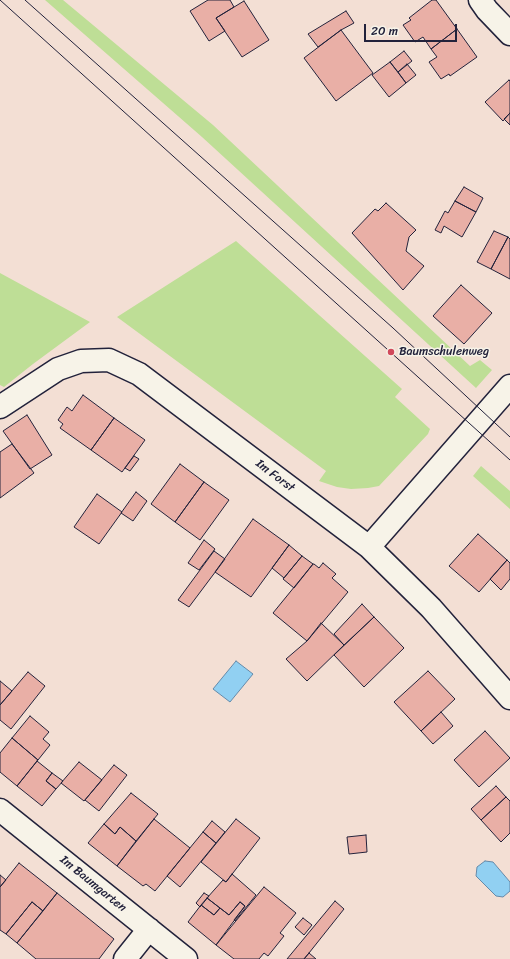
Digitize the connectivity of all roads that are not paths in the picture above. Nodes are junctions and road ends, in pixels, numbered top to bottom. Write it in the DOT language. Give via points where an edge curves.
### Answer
graph roads {
  1 [pos="480,0"];
  2 [pos="510,34"];
  3 [pos="510,386"];
  4 [pos="0,407"];
  5 [pos="369,547"];
  6 [pos="510,698"];
  7 [pos="0,810"];
  8 [pos="149,929"];
  9 [pos="125,959"];
  10 [pos="186,959"];
  1 -- 2 [label="street"];
  3 -- 5 [label="street"];
  4 -- 5 [label="street, Im Forst" via="58,369 81,361 109,360 139,374"];
  5 -- 6 [label="street, Im Forst" via="431,608"];
  7 -- 8 [label="street, Im Baumgarten"];
  8 -- 9 [label="street"];
  8 -- 10 [label="street, Im Baumgarten"];
}
